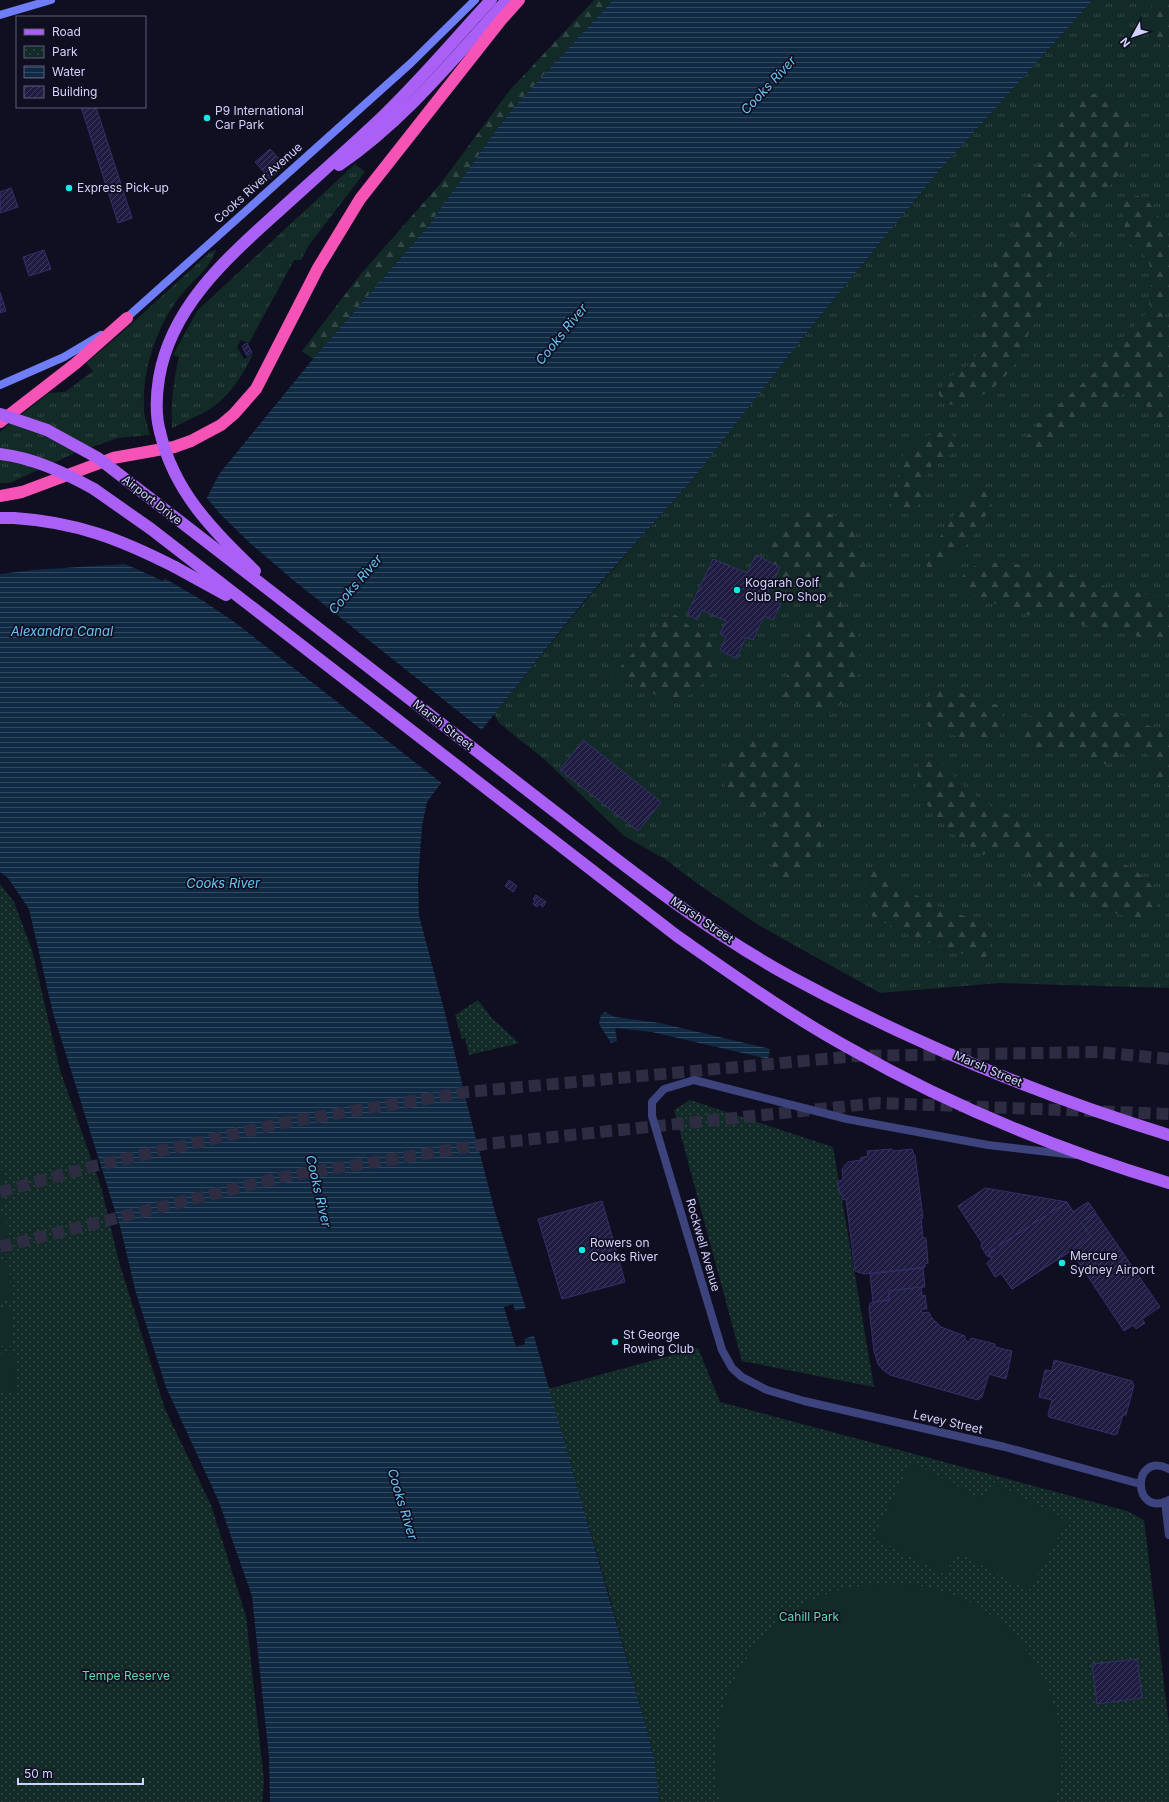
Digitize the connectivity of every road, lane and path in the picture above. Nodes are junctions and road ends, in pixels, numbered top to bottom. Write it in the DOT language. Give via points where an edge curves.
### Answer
graph roads {
  1 [pos="51,0"];
  2 [pos="475,0"];
  3 [pos="491,0"];
  4 [pos="507,0"];
  5 [pos="520,0"];
  6 [pos="0,15"];
  7 [pos="295,196"];
  8 [pos="127,318"];
  9 [pos="0,385"];
  10 [pos="0,414"];
  11 [pos="0,422"];
  12 [pos="0,454"];
  13 [pos="0,496"];
  14 [pos="0,518"];
  15 [pos="291,607"];
  16 [pos="277,626"];
  17 [pos="652,1102"];
  18 [pos="1167,1135"];
  19 [pos="1090,1157"];
  20 [pos="1169,1183"];
  21 [pos="751,1383"];
  22 [pos="1169,1469"];
  23 [pos="1140,1484"];
  24 [pos="1167,1501"];
  25 [pos="1169,1535"];
  1 -- 6 [label="street"];
  2 -- 8 [label="street, Cooks River Avenue" via="411,63"];
  3 -- 7 [label="main road" via="380,119"];
  4 -- 7 [label="main road" via="389,126"];
  5 -- 13 [label="highway" via="501,20 360,199 318,268 256,389 234,414 221,425 174,447 113,458 34,488"];
  7 -- 15 [label="main road, bridge" via="215,272 180,320 161,366 157,403 157,421 173,471 196,510"];
  8 -- 9 [label="street, Cooks River Avenue" via="64,357"];
  8 -- 11 [label="highway" via="75,364"];
  10 -- 15 [label="main road, Airport Drive, bridge" via="46,430 98,458"];
  12 -- 16 [label="main road, bridge" via="51,468 94,489 151,529"];
  14 -- 16 [label="main road, bridge" via="61,523 104,534 147,552 216,588"];
  15 -- 18 [label="main road, Marsh Street" via="615,858 675,902 791,976 927,1044 1028,1086"];
  16 -- 19 [label="main road, Marsh Street" via="706,957 792,1014 849,1049 931,1090 1031,1135"];
  17 -- 19 [label="street, Marsh Street" via="664,1089 694,1080 847,1119 988,1145"];
  17 -- 21 [label="street, Rockwell Avenue" via="652,1116 722,1350 732,1368"];
  19 -- 20 [label="main road, Marsh Street"];
  21 -- 23 [label="street, Levey Street" via="804,1401 1005,1447"];
  22 -- 23 [label="street" via="1160,1466 1150,1468 1143,1474"];
  23 -- 24 [label="street" via="1140,1490 1147,1500"];
  24 -- 25 [label="street"];
}
